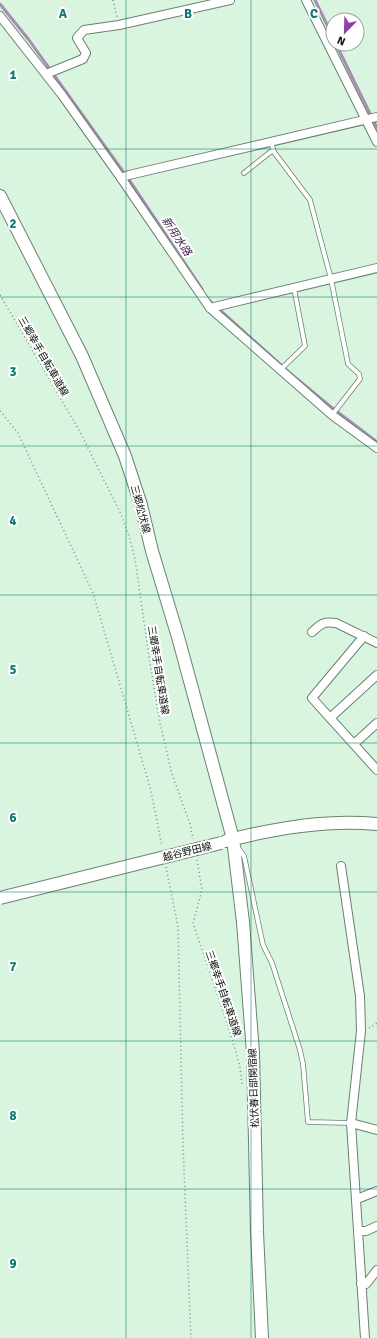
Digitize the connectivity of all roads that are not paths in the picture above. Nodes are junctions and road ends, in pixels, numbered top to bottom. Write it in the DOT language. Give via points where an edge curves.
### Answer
graph roads {
  1 [pos="230,0"];
  2 [pos="306,0"];
  3 [pos="0,16"];
  4 [pos="48,74"];
  5 [pos="377,117"];
  6 [pos="365,120"];
  7 [pos="377,142"];
  8 [pos="272,146"];
  9 [pos="244,174"];
  10 [pos="124,177"];
  11 [pos="0,196"];
  12 [pos="377,268"];
  13 [pos="331,279"];
  14 [pos="294,288"];
  15 [pos="210,308"];
  16 [pos="280,370"];
  17 [pos="332,415"];
  18 [pos="377,448"];
  19 [pos="312,632"];
  20 [pos="364,636"];
  21 [pos="377,643"];
  22 [pos="377,675"];
  23 [pos="330,718"];
  24 [pos="377,723"];
  25 [pos="354,744"];
  26 [pos="376,766"];
  27 [pos="377,824"];
  28 [pos="233,839"];
  29 [pos="341,866"];
  30 [pos="0,898"];
  31 [pos="351,1123"];
  32 [pos="377,1130"];
  33 [pos="377,1191"];
  34 [pos="357,1198"];
  35 [pos="377,1226"];
  36 [pos="358,1231"];
  37 [pos="377,1270"];
  38 [pos="361,1284"];
  39 [pos="262,1338"];
  40 [pos="365,1338"];
  1 -- 4 [label="street" via="84,30 77,38 86,53 83,59"];
  2 -- 6 [label="street"];
  3 -- 4 [label="street"];
  4 -- 10 [label="street"];
  5 -- 6 [label="street"];
  6 -- 7 [label="street"];
  6 -- 8 [label="street"];
  8 -- 9 [label="lane"];
  8 -- 10 [label="street"];
  8 -- 13 [label="lane" via="310,200"];
  10 -- 15 [label="street"];
  11 -- 28 [label="main road, 三郷松伏線" via="82,356 125,456 141,505"];
  12 -- 13 [label="street"];
  13 -- 14 [label="street"];
  13 -- 17 [label="lane" via="348,364 359,374 360,379"];
  14 -- 15 [label="street"];
  14 -- 16 [label="lane" via="305,346"];
  15 -- 16 [label="street"];
  16 -- 17 [label="street"];
  17 -- 18 [label="street"];
  19 -- 20 [label="street" via="322,623 329,622"];
  20 -- 21 [label="street"];
  20 -- 23 [label="street" via="312,698"];
  22 -- 23 [label="street"];
  23 -- 25 [label="street"];
  24 -- 25 [label="street"];
  25 -- 26 [label="street"];
  27 -- 28 [label="main road, 越谷野田線" via="316,823"];
  28 -- 30 [label="main road, 越谷野田線, bridge"];
  28 -- 31 [label="lane" via="244,856 263,944 272,963 300,1050 308,1122"];
  28 -- 39 [label="main road, 松伏春日部関宿線" via="243,922 253,1054"];
  29 -- 31 [label="street" via="360,996 361,1031"];
  31 -- 32 [label="street"];
  31 -- 34 [label="street"];
  33 -- 34 [label="street"];
  34 -- 36 [label="street"];
  35 -- 36 [label="street" via="366,1231"];
  36 -- 38 [label="street"];
  37 -- 38 [label="street" via="366,1284"];
  38 -- 40 [label="street"];
}
